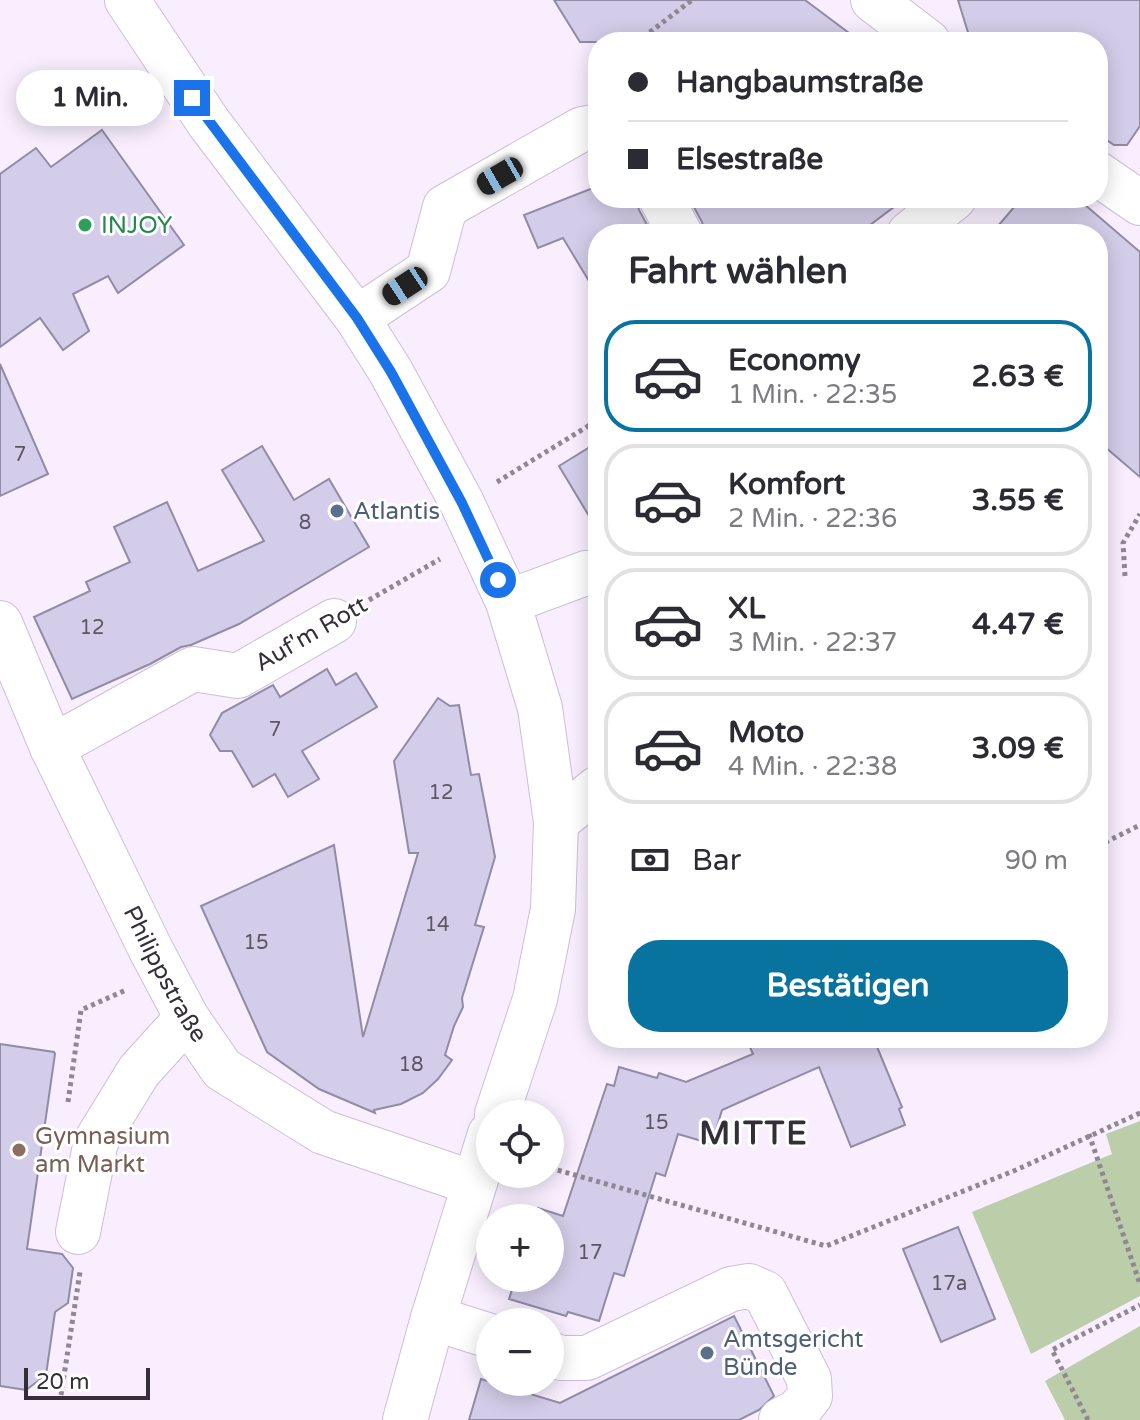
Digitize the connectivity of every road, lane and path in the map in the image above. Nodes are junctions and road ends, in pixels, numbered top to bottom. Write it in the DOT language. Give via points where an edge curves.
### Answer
graph roads {
  1 [pos="127,0"];
  2 [pos="692,0"];
  3 [pos="650,32"];
  4 [pos="588,128"];
  5 [pos="1108,181"];
  6 [pos="1140,203"];
  7 [pos="942,208"];
  8 [pos="922,224"];
  9 [pos="357,318"];
  10 [pos="588,428"];
  11 [pos="1140,514"];
  12 [pos="470,520"];
  13 [pos="588,573"];
  14 [pos="1125,576"];
  15 [pos="508,602"];
  16 [pos="334,621"];
  17 [pos="0,623"];
  18 [pos="52,747"];
  19 [pos="588,796"];
  20 [pos="556,822"];
  21 [pos="1140,825"];
  22 [pos="1108,841"];
  23 [pos="163,974"];
  24 [pos="187,1018"];
  25 [pos="71,1082"];
  26 [pos="502,1100"];
  27 [pos="1140,1113"];
  28 [pos="1089,1134"];
  29 [pos="564,1172"];
  30 [pos="476,1174"];
  31 [pos="473,1183"];
  32 [pos="78,1232"];
  33 [pos="1140,1284"];
  34 [pos="1140,1305"];
  35 [pos="433,1318"];
  36 [pos="476,1332"];
  37 [pos="564,1358"];
  38 [pos="405,1420"];
  39 [pos="781,1420"];
  40 [pos="1088,1420"];
  1 -- 9 [label="street" via="209,123"];
  2 -- 3 [label="path"];
  4 -- 9 [label="street" via="445,207 428,271"];
  5 -- 6 [label="street"];
  7 -- 8 [label="street"];
  9 -- 12 [label="street"];
  10 -- 12 [label="path, Auf'm Rott"];
  11 -- 14 [label="path" via="1123,543"];
  12 -- 15 [label="street"];
  12 -- 16 [label="path, Auf'm Rott"];
  13 -- 15 [label="street"];
  15 -- 20 [label="street" via="540,708"];
  16 -- 18 [label="street, Auf'm Rott" via="238,676 193,669"];
  17 -- 18 [label="street, Philippstraße"];
  18 -- 23 [label="street, Philippstraße"];
  19 -- 20 [label="street"];
  20 -- 26 [label="street" via="553,909 535,999"];
  21 -- 22 [label="path"];
  23 -- 24 [label="street, Philippstraße"];
  23 -- 25 [label="path" via="81,1010"];
  24 -- 31 [label="street, Philippstraße" via="222,1069 323,1132"];
  24 -- 32 [label="street" via="139,1071 96,1141"];
  27 -- 28 [label="path"];
  28 -- 29 [label="path" via="1016,1170 826,1246"];
  28 -- 33 [label="path"];
  30 -- 31 [label="street"];
  31 -- 35 [label="street"];
  34 -- 40 [label="path" via="1052,1350"];
  35 -- 36 [label="street"];
  35 -- 38 [label="street"];
  37 -- 39 [label="street" via="587,1358 731,1289 749,1286 765,1293 809,1379 810,1396"];
}
